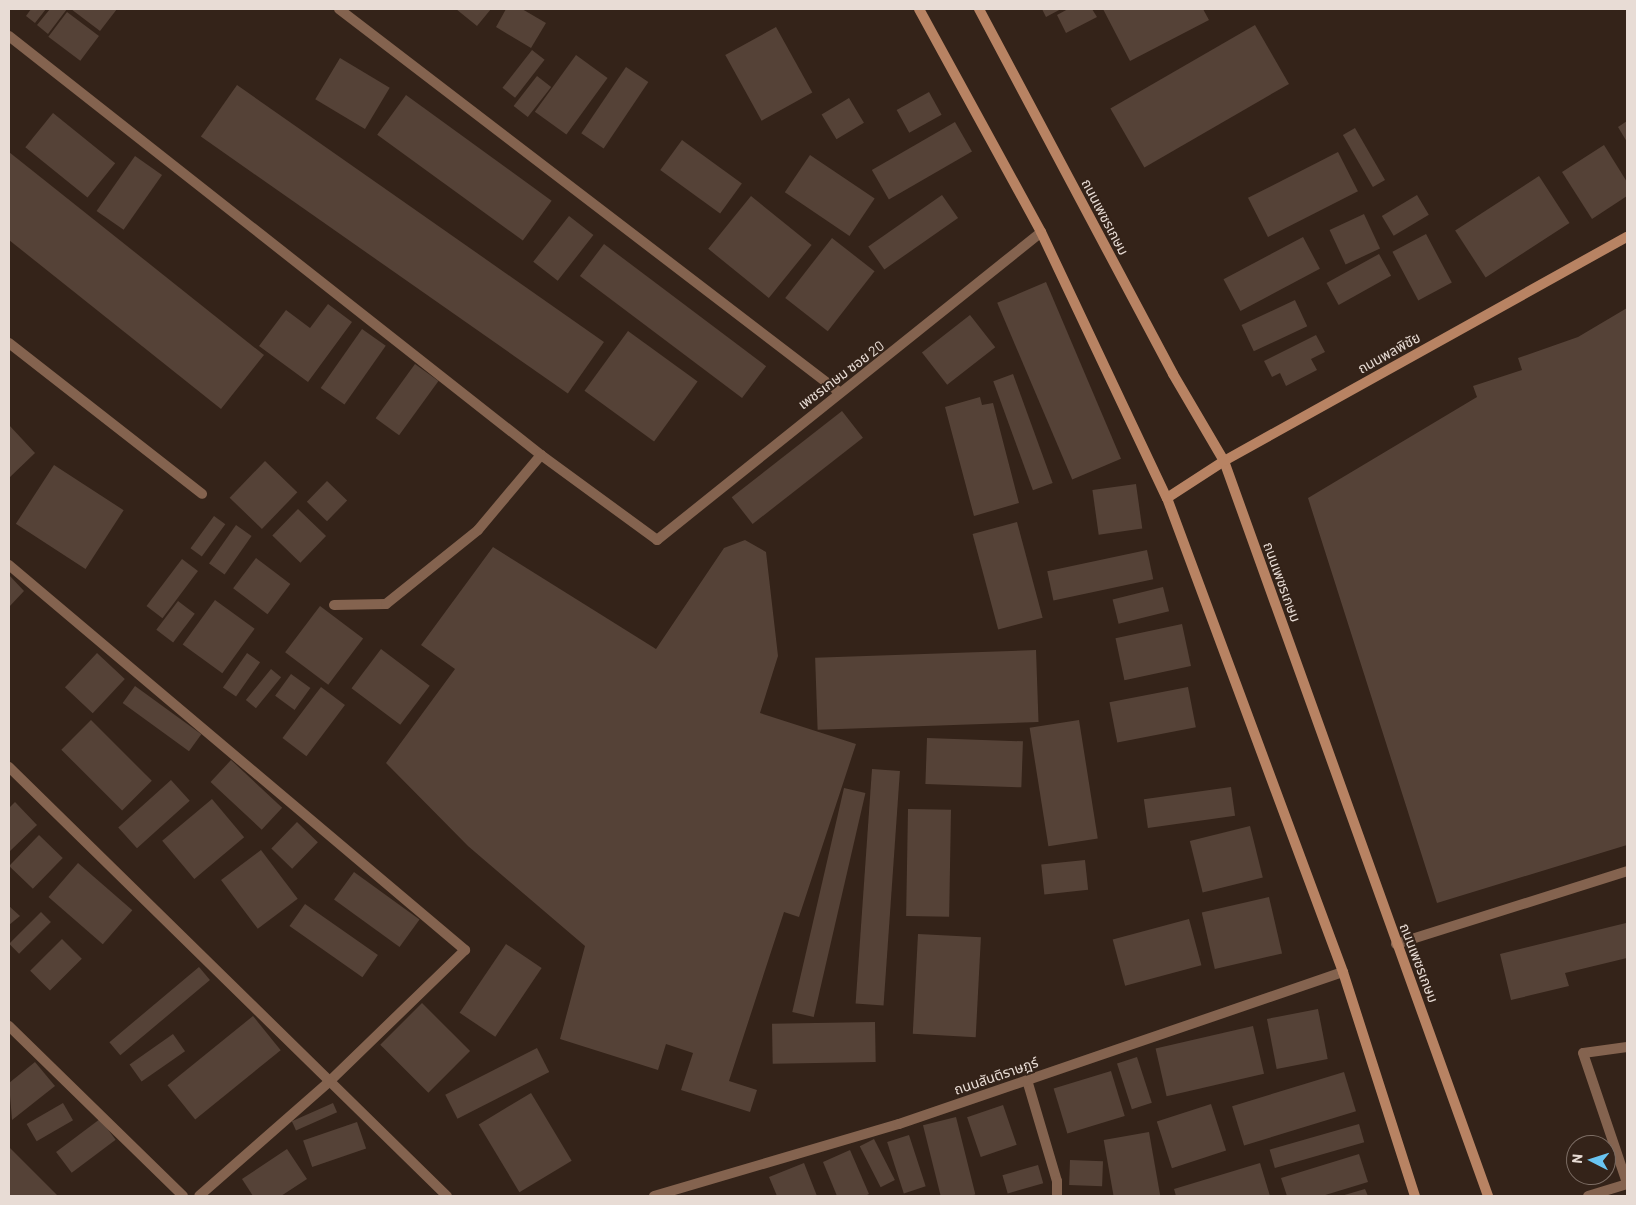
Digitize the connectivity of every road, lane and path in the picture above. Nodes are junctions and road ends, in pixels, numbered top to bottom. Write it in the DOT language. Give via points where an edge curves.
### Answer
graph roads {
  1 [pos="339,9"];
  2 [pos="918,9"];
  3 [pos="979,9"];
  4 [pos="9,36"];
  5 [pos="1041,232"];
  6 [pos="1627,236"];
  7 [pos="9,343"];
  8 [pos="839,392"];
  9 [pos="541,455"];
  10 [pos="1224,461"];
  11 [pos="202,494"];
  12 [pos="1166,498"];
  13 [pos="9,565"];
  14 [pos="334,605"];
  15 [pos="9,767"];
  16 [pos="1627,871"];
  17 [pos="1396,944"];
  18 [pos="1342,972"];
  19 [pos="9,1026"];
  20 [pos="1627,1047"];
  21 [pos="1027,1080"];
  22 [pos="330,1081"];
  23 [pos="1627,1184"];
  24 [pos="1600,1194"];
  25 [pos="183,1196"];
  26 [pos="199,1196"];
  27 [pos="447,1196"];
  28 [pos="654,1196"];
  29 [pos="1057,1196"];
  30 [pos="1415,1196"];
  31 [pos="1488,1196"];
  32 [pos="1588,1196"];
  1 -- 8 [label="street"];
  2 -- 5 [label="main road"];
  3 -- 10 [label="main road, ถนนเพชรเกษม" via="1173,374"];
  4 -- 9 [label="street"];
  5 -- 8 [label="street, เพชรเกษม ซอย 20" via="880,364"];
  5 -- 12 [label="main road"];
  6 -- 10 [label="main road, ถนนพลพิชัย"];
  7 -- 11 [label="street"];
  8 -- 9 [label="street, เพชรเกษม ซอย 20" via="657,540"];
  9 -- 14 [label="street" via="478,530 386,604"];
  10 -- 12 [label="main road, ถนนพลพิชัย"];
  10 -- 17 [label="main road, ถนนเพชรเกษม"];
  12 -- 18 [label="main road"];
  13 -- 22 [label="street" via="465,950"];
  15 -- 22 [label="street"];
  16 -- 17 [label="street"];
  17 -- 31 [label="main road, ถนนเพชรเกษม"];
  18 -- 21 [label="street, ถนนสันติราษฎร์"];
  18 -- 30 [label="main road"];
  19 -- 25 [label="street"];
  20 -- 23 [label="street" via="1583,1053"];
  21 -- 28 [label="street, ถนนสันติราษฎร์" via="899,1124"];
  21 -- 29 [label="street" via="1057,1181"];
  22 -- 26 [label="street"];
  22 -- 27 [label="street"];
  23 -- 24 [label="street"];
  24 -- 32 [label="street"];
}
